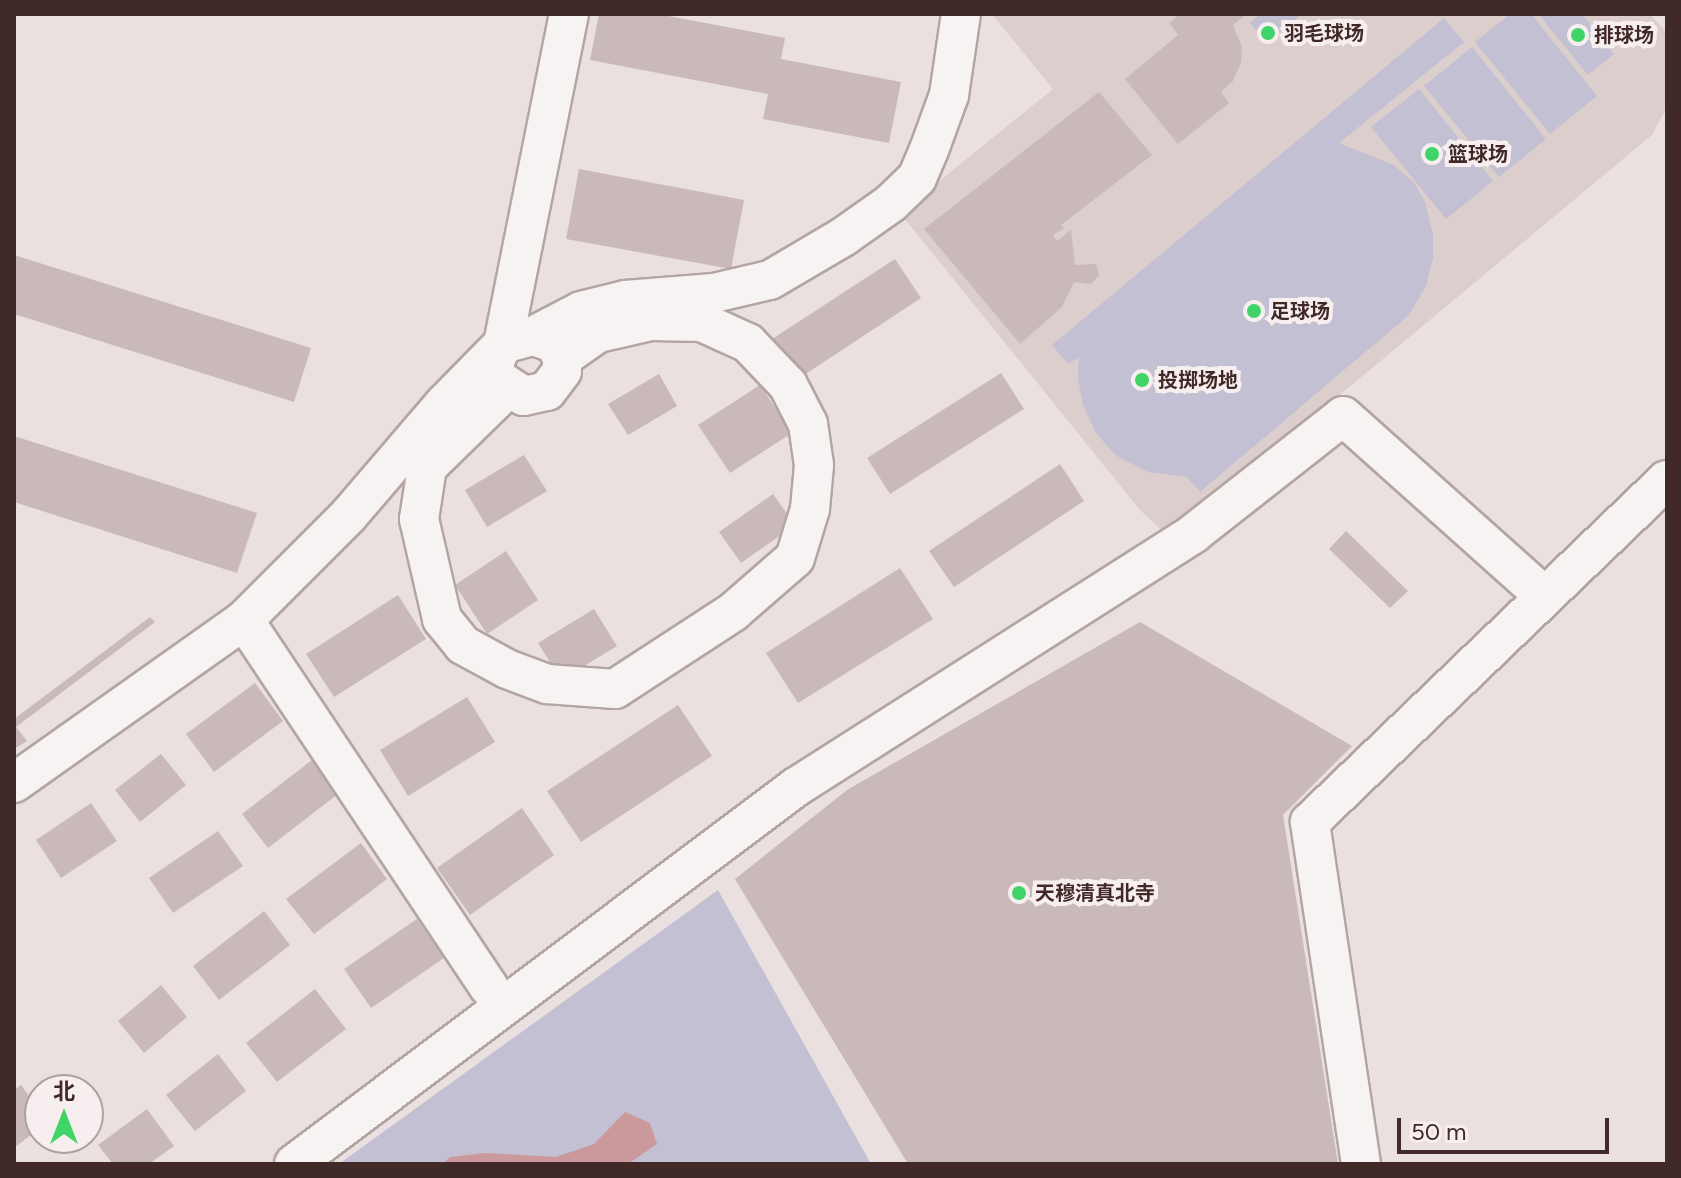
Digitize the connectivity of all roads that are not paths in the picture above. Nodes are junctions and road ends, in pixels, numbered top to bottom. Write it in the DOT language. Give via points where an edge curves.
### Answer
graph roads {
  1 [pos="569,14"];
  2 [pos="961,14"];
  3 [pos="533,346"];
  4 [pos="508,388"];
  5 [pos="1667,480"];
  6 [pos="1544,596"];
  7 [pos="244,620"];
  8 [pos="14,783"];
  9 [pos="489,988"];
  10 [pos="294,1164"];
  11 [pos="1361,1164"];
  1 -- 3 [label="street"];
  2 -- 3 [label="street" via="949,95 929,150 917,178 891,203 770,280 581,311"];
  3 -- 4 [label="street" via="493,365"];
  3 -- 4 [label="street" via="562,371 547,391 524,396"];
  3 -- 4 [label="street" via="651,321 702,322 748,343 788,385 808,424 814,465 810,509 795,558 733,612 615,689 547,684 463,645 442,619 419,519 427,467"];
  3 -- 7 [label="street" via="445,403 348,516"];
  5 -- 6 [label="street"];
  6 -- 10 [label="street" via="1343,416 1194,533 796,787"];
  6 -- 11 [label="street" via="1310,822"];
  7 -- 8 [label="street"];
  7 -- 9 [label="street"];
}
